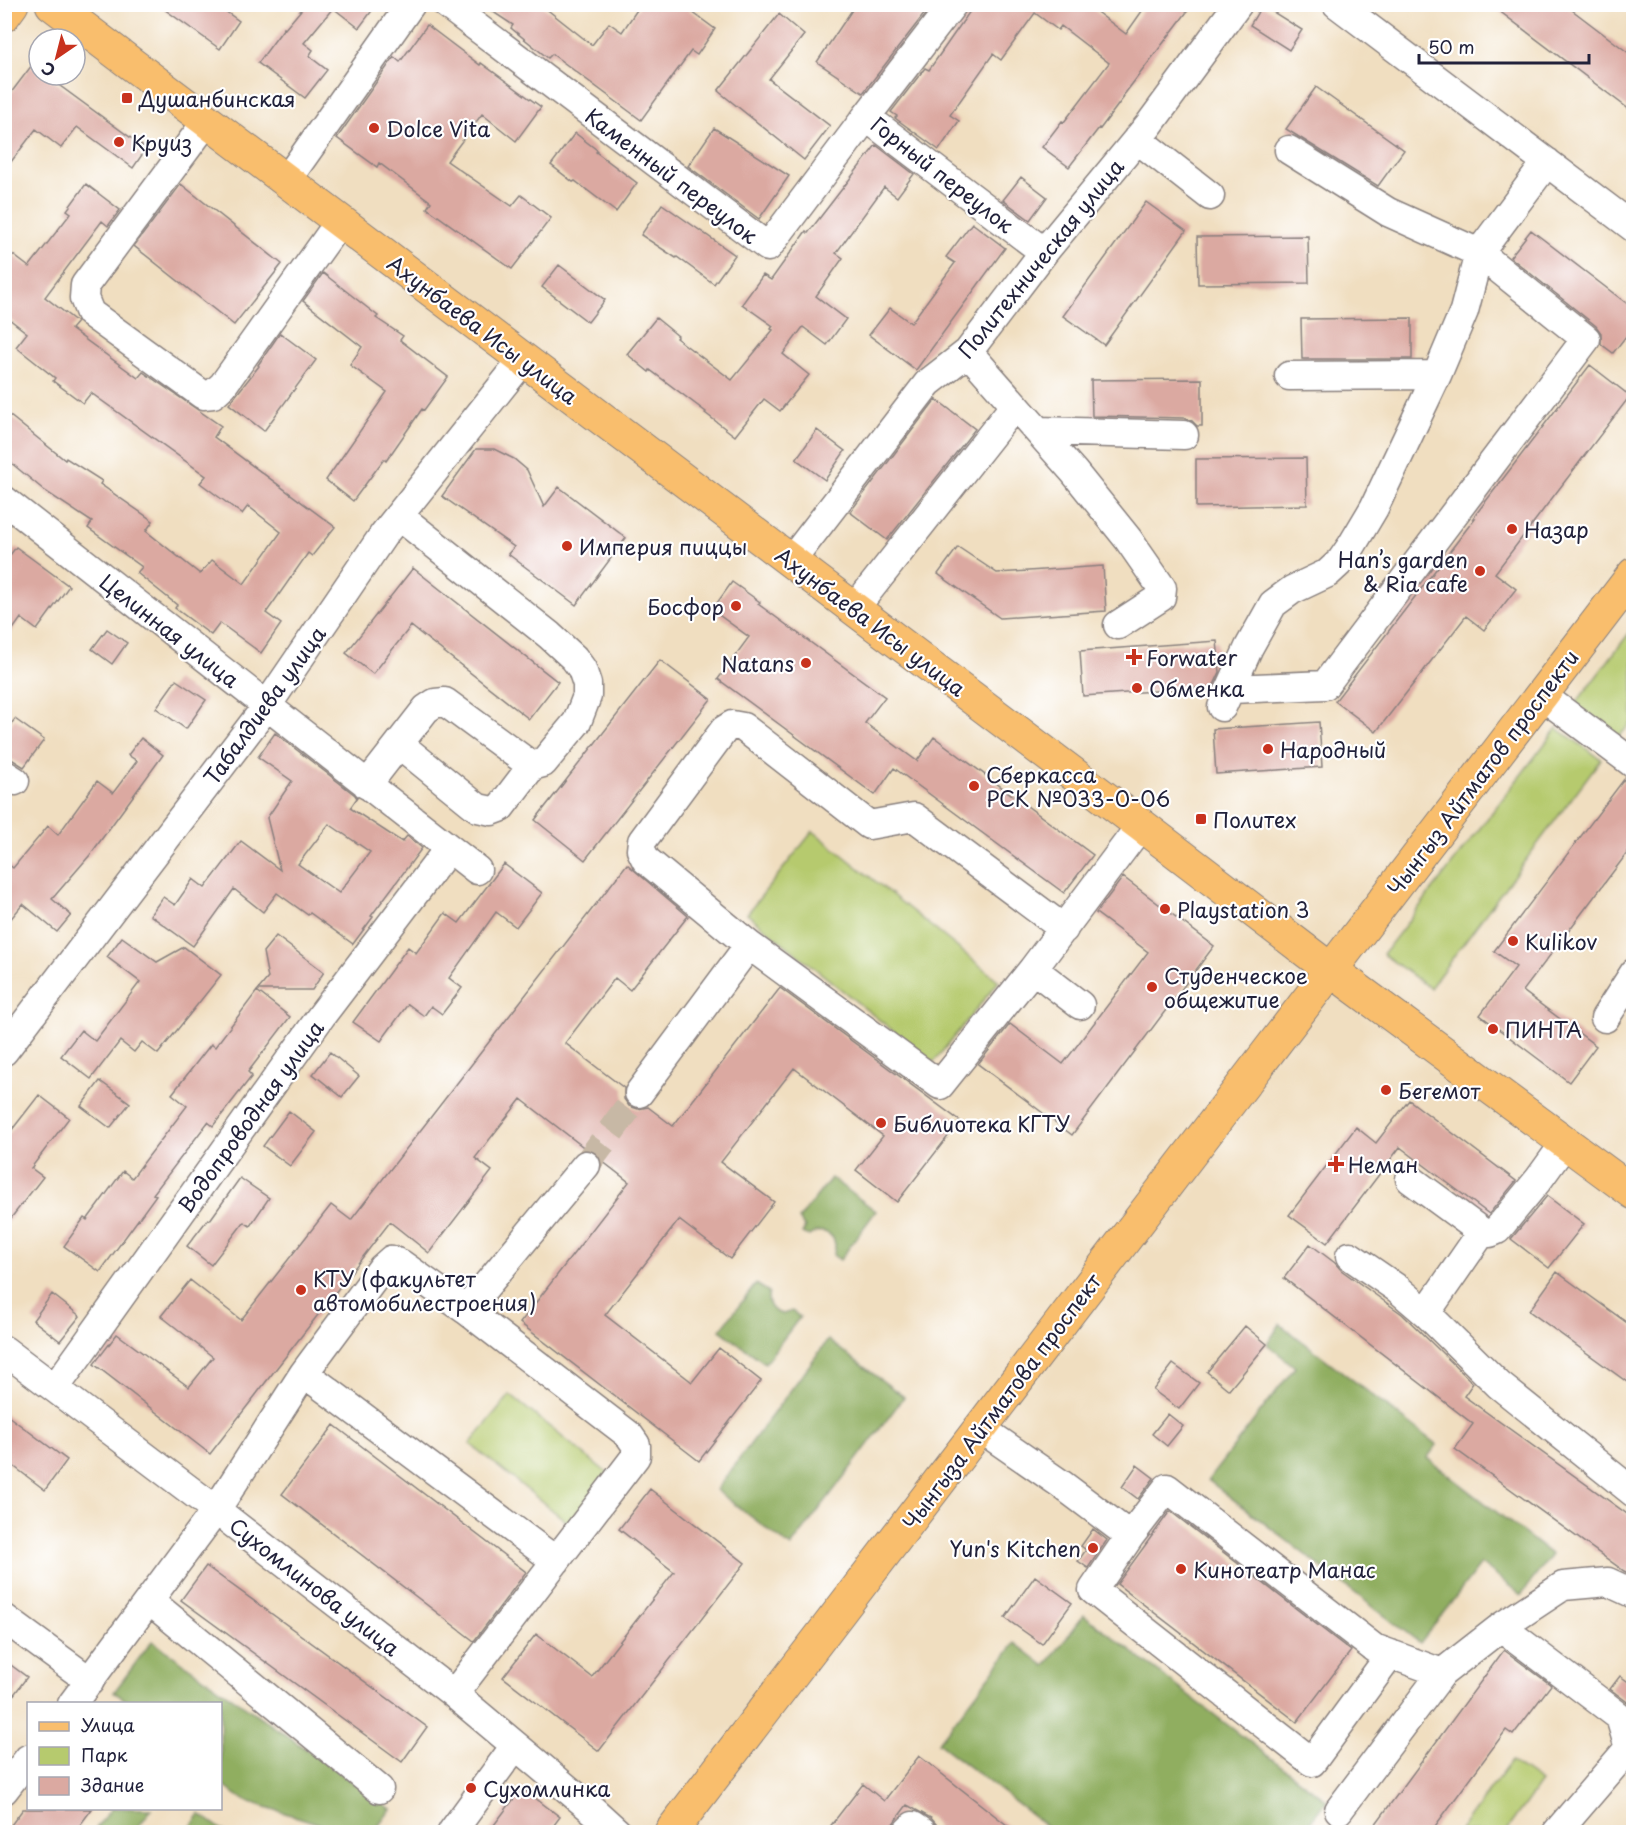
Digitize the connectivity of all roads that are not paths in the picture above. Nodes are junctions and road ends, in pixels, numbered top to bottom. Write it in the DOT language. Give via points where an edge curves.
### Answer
graph roads {
  1 [pos="12,4"];
  2 [pos="52,4"];
  3 [pos="411,4"];
  4 [pos="446,4"];
  5 [pos="953,4"];
  6 [pos="1238,4"];
  7 [pos="1352,9"];
  8 [pos="4,15"];
  9 [pos="866,117"];
  10 [pos="207,121"];
  11 [pos="1137,138"];
  12 [pos="1289,150"];
  13 [pos="1547,162"];
  14 [pos="286,181"];
  15 [pos="1210,196"];
  16 [pos="340,221"];
  17 [pos="1634,228"];
  18 [pos="1044,252"];
  19 [pos="1479,253"];
  20 [pos="968,352"];
  21 [pos="524,360"];
  22 [pos="1437,375"];
  23 [pos="1289,376"];
  24 [pos="1015,405"];
  25 [pos="1038,431"];
  26 [pos="1184,435"];
  27 [pos="9,513"];
  28 [pos="399,516"];
  29 [pos="790,561"];
  30 [pos="1634,574"];
  31 [pos="855,609"];
  32 [pos="1118,626"];
  33 [pos="1541,695"];
  34 [pos="266,707"];
  35 [pos="399,744"];
  36 [pos="1634,764"];
  37 [pos="532,766"];
  38 [pos="367,785"];
  39 [pos="1141,825"];
  40 [pos="449,848"];
  41 [pos="477,870"];
  42 [pos="1064,929"];
  43 [pos="748,945"];
  44 [pos="1033,969"];
  45 [pos="1331,970"];
  46 [pos="1634,973"];
  47 [pos="1080,1005"];
  48 [pos="1605,1018"];
  49 [pos="4,1051"];
  50 [pos="639,1093"];
  51 [pos="1565,1143"];
  52 [pos="586,1165"];
  53 [pos="1410,1179"];
  54 [pos="1634,1193"];
  55 [pos="1482,1232"];
  56 [pos="1350,1256"];
  57 [pos="466,1310"];
  58 [pos="1426,1313"];
  59 [pos="4,1350"];
  60 [pos="304,1373"];
  61 [pos="55,1388"];
  62 [pos="980,1428"];
  63 [pos="1634,1493"];
  64 [pos="216,1510"];
  65 [pos="1130,1536"];
  66 [pos="556,1561"];
  67 [pos="1634,1594"];
  68 [pos="150,1601"];
  69 [pos="4,1618"];
  70 [pos="1502,1627"];
  71 [pos="1391,1654"];
  72 [pos="1442,1673"];
  73 [pos="90,1681"];
  74 [pos="454,1694"];
  75 [pos="74,1702"];
  76 [pos="515,1746"];
  77 [pos="1631,1753"];
  78 [pos="27,1760"];
  79 [pos="4,1790"];
  80 [pos="379,1790"];
  81 [pos="1339,1810"];
  82 [pos="452,1833"];
  83 [pos="617,1833"];
  84 [pos="671,1833"];
  85 [pos="907,1833"];
  86 [pos="922,1833"];
  87 [pos="1557,1833"];
  1 -- 8 [label="main road"];
  2 -- 10 [label="main road, Ахунбаева Исы улица"];
  3 -- 14 [label="street"];
  4 -- 9 [label="street, Каменный переулок" via="768,247"];
  5 -- 9 [label="street, Горный переулок"];
  6 -- 11 [label="street, Политехническая улица"];
  7 -- 13 [label="street"];
  9 -- 18 [label="street, Горный переулок"];
  10 -- 14 [label="main road, Ахунбаева Исы улица"];
  10 -- 16 [label="street" via="85,285 84,298 90,313 203,395 213,394"];
  11 -- 15 [label="street"];
  11 -- 18 [label="street, Политехническая улица"];
  12 -- 19 [label="street" via="1388,212"];
  13 -- 17 [label="street"];
  13 -- 19 [label="street"];
  14 -- 16 [label="main road, Ахунбаева Исы улица"];
  16 -- 21 [label="main road, Ахунбаева Исы улица"];
  18 -- 20 [label="street, Политехническая улица"];
  19 -- 22 [label="street" via="1464,310"];
  19 -- 22 [label="street" via="1586,339 1325,685 1227,698 1273,604 1328,573 1352,545 1374,508"];
  20 -- 24 [label="street"];
  20 -- 29 [label="street, Политехническая улица" via="928,383"];
  21 -- 28 [label="street, Табалдиева улица"];
  21 -- 29 [label="main road, Ахунбаева Исы улица"];
  22 -- 23 [label="street"];
  24 -- 25 [label="street"];
  24 -- 31 [label="street"];
  25 -- 26 [label="street"];
  25 -- 32 [label="street" via="1128,539 1162,588 1161,597"];
  27 -- 34 [label="street, Целинная улица"];
  28 -- 34 [label="street, Табалдиева улица"];
  28 -- 37 [label="street" via="549,635 582,669 587,696 576,722 543,763"];
  29 -- 31 [label="main road, Ахунбаева Исы улица"];
  30 -- 33 [label="main road, Чынгыз Айтматов проспекти"];
  31 -- 39 [label="main road, Ахунбаева Исы улица"];
  33 -- 36 [label="street"];
  33 -- 45 [label="main road, Чынгыз Айтматов проспекти"];
  34 -- 38 [label="street, Целинная улица"];
  34 -- 49 [label="street, Табалдиева улица"];
  35 -- 37 [label="street" via="426,709 445,702"];
  35 -- 37 [label="street" via="478,808 492,811 500,808"];
  35 -- 38 [label="street"];
  38 -- 40 [label="street, Целинная улица"];
  39 -- 42 [label="street"];
  39 -- 45 [label="main road, Ахунбаева Исы улица"];
  40 -- 41 [label="street, Целинная улица"];
  40 -- 61 [label="street, Водопроводная улица" via="322,1015"];
  42 -- 43 [label="street" via="914,817 869,825 743,727 732,725 724,730 642,841 641,850 646,860"];
  42 -- 44 [label="street"];
  43 -- 44 [label="street" via="940,1085"];
  43 -- 50 [label="street"];
  44 -- 47 [label="street"];
  45 -- 51 [label="main road, Ахунбаева Исы улица"];
  45 -- 62 [label="main road, Чынгыза Айтматова проспект"];
  46 -- 48 [label="street"];
  51 -- 54 [label="main road, Ахунбаева Исы улица"];
  51 -- 55 [label="street" via="1497,1230"];
  52 -- 57 [label="street"];
  53 -- 55 [label="street"];
  55 -- 58 [label="street"];
  56 -- 58 [label="street"];
  57 -- 60 [label="street" via="409,1268 391,1260"];
  57 -- 66 [label="street" via="629,1435 636,1445 636,1455"];
  58 -- 63 [label="street" via="1499,1385"];
  59 -- 61 [label="street, Сухомлинова улица"];
  60 -- 64 [label="street"];
  60 -- 66 [label="street"];
  61 -- 64 [label="street, Сухомлинова улица"];
  62 -- 65 [label="street"];
  62 -- 84 [label="main road, Чынгыза Айтматова проспект"];
  64 -- 68 [label="street"];
  64 -- 74 [label="street, Сухомлинова улица"];
  65 -- 71 [label="street" via="1167,1488 1374,1648"];
  65 -- 71 [label="street" via="1093,1590 1312,1762"];
  66 -- 74 [label="street"];
  67 -- 70 [label="street" via="1608,1582 1563,1586"];
  68 -- 73 [label="street"];
  68 -- 80 [label="street"];
  69 -- 73 [label="street"];
  70 -- 72 [label="street"];
  70 -- 77 [label="street" via="1620,1717"];
  71 -- 72 [label="street"];
  72 -- 81 [label="street"];
  73 -- 75 [label="street"];
  74 -- 76 [label="street, Сухомлинова улица"];
  76 -- 82 [label="street"];
  76 -- 83 [label="street, Сухомлинова улица"];
  77 -- 87 [label="street"];
  78 -- 79 [label="street"];
  85 -- 86 [label="street" via="913,1826"];
}
